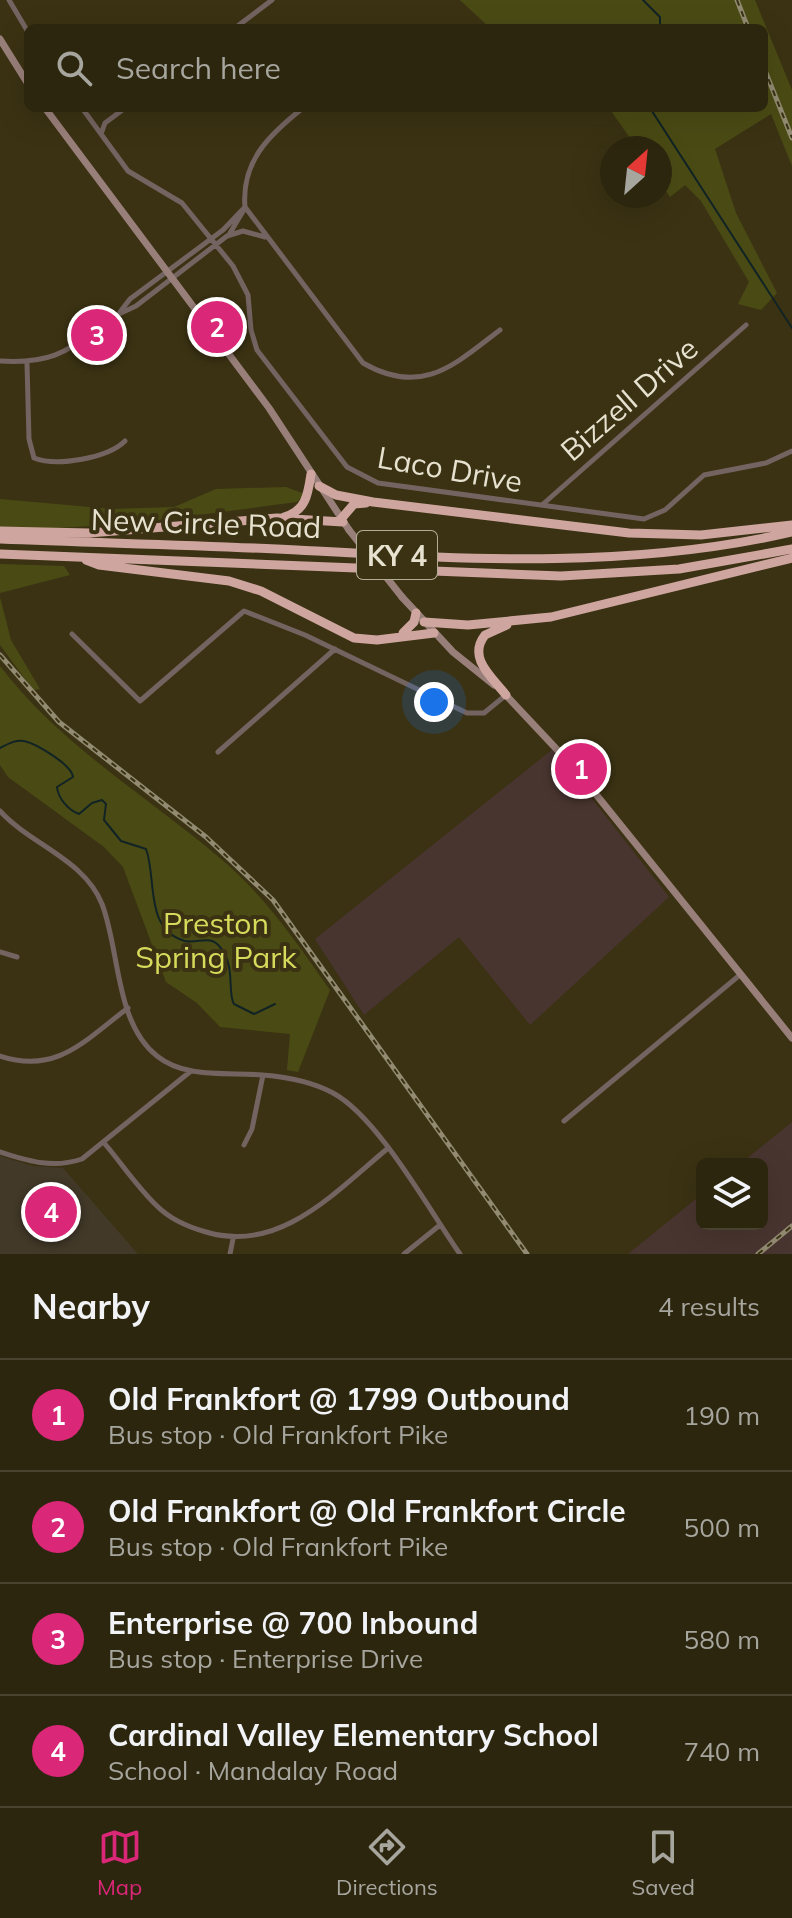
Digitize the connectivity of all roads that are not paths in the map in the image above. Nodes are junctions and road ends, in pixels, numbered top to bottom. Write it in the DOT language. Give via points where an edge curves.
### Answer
graph roads {
  1 [pos="9,0"];
  2 [pos="272,0"];
  3 [pos="240,24"];
  4 [pos="24,25"];
  5 [pos="0,39"];
  6 [pos="24,78"];
  7 [pos="48,112"];
  8 [pos="85,112"];
  9 [pos="120,112"];
  10 [pos="298,112"];
  11 [pos="102,135"];
  12 [pos="245,207"];
  13 [pos="227,236"];
  14 [pos="211,237"];
  15 [pos="266,237"];
  16 [pos="216,244"];
  17 [pos="168,276"];
  18 [pos="746,325"];
  19 [pos="500,330"];
  20 [pos="0,361"];
  21 [pos="27,363"];
  22 [pos="125,441"];
  23 [pos="792,451"];
  24 [pos="311,474"];
  25 [pos="319,486"];
  26 [pos="373,502"];
  27 [pos="541,506"];
  28 [pos="277,518"];
  29 [pos="345,524"];
  30 [pos="792,525"];
  31 [pos="0,531"];
  32 [pos="792,532"];
  33 [pos="0,539"];
  34 [pos="792,549"];
  35 [pos="0,554"];
  36 [pos="79,557"];
  37 [pos="792,558"];
  38 [pos="416,613"];
  39 [pos="513,621"];
  40 [pos="424,622"];
  41 [pos="434,633"];
  42 [pos="72,634"];
  43 [pos="401,636"];
  44 [pos="335,649"];
  45 [pos="506,695"];
  46 [pos="218,752"];
  47 [pos="2,816"];
  48 [pos="0,952"];
  49 [pos="17,957"];
  50 [pos="742,974"];
  51 [pos="128,1008"];
  52 [pos="792,1038"];
  53 [pos="0,1056"];
  54 [pos="191,1071"];
  55 [pos="263,1075"];
  56 [pos="564,1121"];
  57 [pos="105,1144"];
  58 [pos="244,1145"];
  59 [pos="387,1149"];
  60 [pos="0,1152"];
  61 [pos="440,1225"];
  62 [pos="233,1239"];
  63 [pos="230,1254"];
  64 [pos="404,1254"];
  65 [pos="460,1254"];
  1 -- 4 [label="street"];
  2 -- 3 [label="street"];
  5 -- 6 [label="main road"];
  7 -- 17 [label="main road"];
  8 -- 11 [label="street, Laco Drive"];
  9 -- 11 [label="street" via="105,123"];
  10 -- 12 [label="street" via="264,140 245,191"];
  11 -- 14 [label="street, Laco Drive" via="128,171 182,203"];
  12 -- 13 [label="street"];
  12 -- 14 [label="street"];
  12 -- 15 [label="street"];
  13 -- 15 [label="street" via="243,231"];
  13 -- 16 [label="street"];
  14 -- 16 [label="street, Laco Drive"];
  14 -- 17 [label="street"];
  15 -- 19 [label="street" via="363,363 379,372 411,378 437,374"];
  16 -- 17 [label="street"];
  16 -- 27 [label="street, Laco Drive" via="243,282 257,350 351,470 378,483"];
  17 -- 21 [label="street" via="136,306 71,349"];
  17 -- 24 [label="main road" via="269,408"];
  18 -- 27 [label="street, Bizzell Drive"];
  20 -- 21 [label="street"];
  21 -- 22 [label="street" via="34,458 97,457"];
  23 -- 27 [label="street, Laco Drive" via="766,463 704,475 652,518"];
  24 -- 25 [label="main road"];
  24 -- 28 [label="highway" via="301,509"];
  25 -- 26 [label="highway"];
  25 -- 29 [label="main road"];
  26 -- 29 [label="highway" via="354,504"];
  26 -- 30 [label="highway" via="629,533 701,535"];
  28 -- 29 [label="highway"];
  28 -- 31 [label="highway" via="89,533"];
  29 -- 38 [label="main road, bridge"];
  32 -- 33 [label="highway, New Circle Road / KY 4" via="684,552 572,559"];
  34 -- 36 [label="highway, New Circle Road / KY 4" via="679,569 594,575"];
  35 -- 36 [label="highway, New Circle Road / KY 4"];
  36 -- 43 [label="highway" via="99,565 202,577 261,591 350,637"];
  37 -- 39 [label="highway" via="551,617"];
  38 -- 40 [label="main road"];
  38 -- 43 [label="highway"];
  39 -- 40 [label="highway"];
  39 -- 45 [label="highway" via="485,635 478,646 480,663"];
  40 -- 41 [label="main road"];
  41 -- 43 [label="highway"];
  41 -- 45 [label="main road"];
  42 -- 44 [label="street" via="140,701 237,614 252,612"];
  44 -- 45 [label="street" via="467,713 484,713"];
  44 -- 46 [label="street"];
  45 -- 50 [label="main road" via="578,772"];
  47 -- 51 [label="street" via="75,868 97,894"];
  48 -- 49 [label="street"];
  50 -- 52 [label="main road"];
  50 -- 56 [label="street"];
  51 -- 53 [label="street" via="54,1060 29,1064"];
  51 -- 54 [label="street" via="148,1048"];
  54 -- 55 [label="street"];
  54 -- 57 [label="street"];
  55 -- 58 [label="street"];
  55 -- 59 [label="street" via="335,1093 363,1116"];
  57 -- 60 [label="street" via="63,1166"];
  57 -- 62 [label="street" via="157,1207 195,1229"];
  59 -- 61 [label="street"];
  59 -- 62 [label="street" via="304,1217 283,1229"];
  61 -- 64 [label="street"];
  61 -- 65 [label="street"];
  62 -- 63 [label="street"];
}
